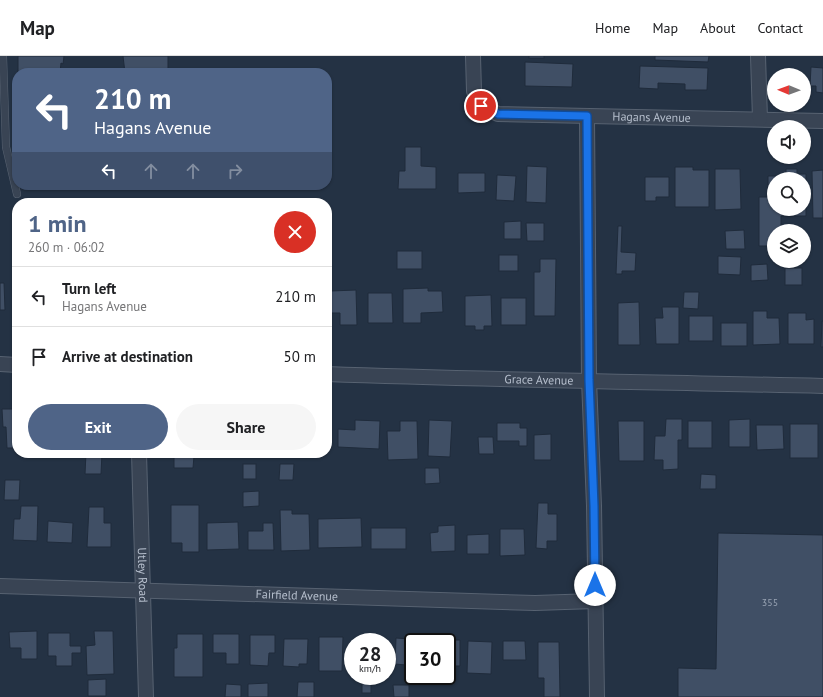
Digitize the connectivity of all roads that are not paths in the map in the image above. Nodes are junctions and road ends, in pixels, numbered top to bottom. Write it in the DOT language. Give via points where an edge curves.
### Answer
graph roads {
  1 [pos="3,56"];
  2 [pos="473,56"];
  3 [pos="758,56"];
  4 [pos="587,116"];
  5 [pos="760,118"];
  6 [pos="823,121"];
  7 [pos="12,173"];
  8 [pos="16,190"];
  9 [pos="17,194"];
  10 [pos="0,364"];
  11 [pos="12,365"];
  12 [pos="332,374"];
  13 [pos="589,380"];
  14 [pos="823,386"];
  15 [pos="139,458"];
  16 [pos="0,586"];
  17 [pos="143,590"];
  18 [pos="595,601"];
  19 [pos="146,697"];
  20 [pos="597,697"];
  1 -- 7 [label="lane" via="6,147"];
  2 -- 4 [label="street, Hagans Avenue" via="474,92 481,106 498,114"];
  3 -- 5 [label="street"];
  4 -- 5 [label="street, Hagans Avenue"];
  4 -- 13 [label="street"];
  5 -- 6 [label="street, Hagans Avenue"];
  8 -- 9 [label="lane"];
  10 -- 11 [label="street"];
  12 -- 13 [label="street, Grace Avenue" via="531,381"];
  13 -- 14 [label="street, Grace Avenue"];
  13 -- 18 [label="street"];
  15 -- 17 [label="street, Utley Road"];
  16 -- 17 [label="street, Fairfield Avenue"];
  17 -- 18 [label="street, Fairfield Avenue" via="534,603"];
  17 -- 19 [label="street, Utley Road"];
  18 -- 20 [label="street"];
}
